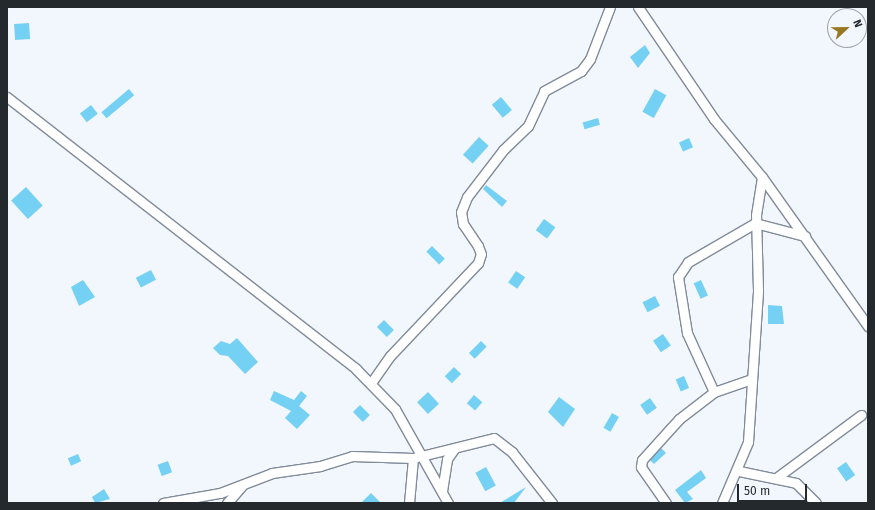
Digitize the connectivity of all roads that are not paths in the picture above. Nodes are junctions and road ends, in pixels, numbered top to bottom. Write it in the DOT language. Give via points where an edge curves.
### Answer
graph roads {
  1 [pos="610,7"];
  2 [pos="638,7"];
  3 [pos="7,97"];
  4 [pos="762,178"];
  5 [pos="756,223"];
  6 [pos="805,236"];
  7 [pos="868,326"];
  8 [pos="751,379"];
  9 [pos="371,383"];
  10 [pos="714,392"];
  11 [pos="861,415"];
  12 [pos="454,449"];
  13 [pos="418,457"];
  14 [pos="739,471"];
  15 [pos="776,478"];
  16 [pos="242,485"];
  17 [pos="442,491"];
  18 [pos="163,503"];
  19 [pos="227,503"];
  20 [pos="409,503"];
  21 [pos="448,503"];
  22 [pos="552,503"];
  23 [pos="666,503"];
  24 [pos="722,503"];
  25 [pos="816,503"];
  1 -- 9 [label="street" via="590,59 581,71 544,91 528,126 502,150 467,197 461,212 463,224 481,254 478,263 390,356"];
  2 -- 4 [label="street" via="714,119"];
  3 -- 9 [label="street"];
  4 -- 5 [label="street"];
  4 -- 6 [label="street"];
  5 -- 6 [label="street"];
  5 -- 8 [label="street" via="758,290"];
  5 -- 10 [label="street" via="688,262 678,277 687,333"];
  6 -- 7 [label="street"];
  8 -- 10 [label="street"];
  8 -- 14 [label="street" via="748,442"];
  9 -- 13 [label="street" via="394,409"];
  10 -- 23 [label="street" via="679,419 641,464"];
  11 -- 15 [label="street"];
  12 -- 13 [label="street"];
  12 -- 17 [label="street" via="447,459"];
  12 -- 22 [label="street" via="487,439 501,442"];
  13 -- 16 [label="street" via="352,456 320,466 272,473"];
  13 -- 17 [label="street"];
  13 -- 20 [label="street"];
  14 -- 15 [label="street"];
  14 -- 24 [label="street"];
  15 -- 25 [label="street" via="796,483"];
  16 -- 18 [label="street"];
  16 -- 19 [label="street"];
  17 -- 21 [label="street"];
}
